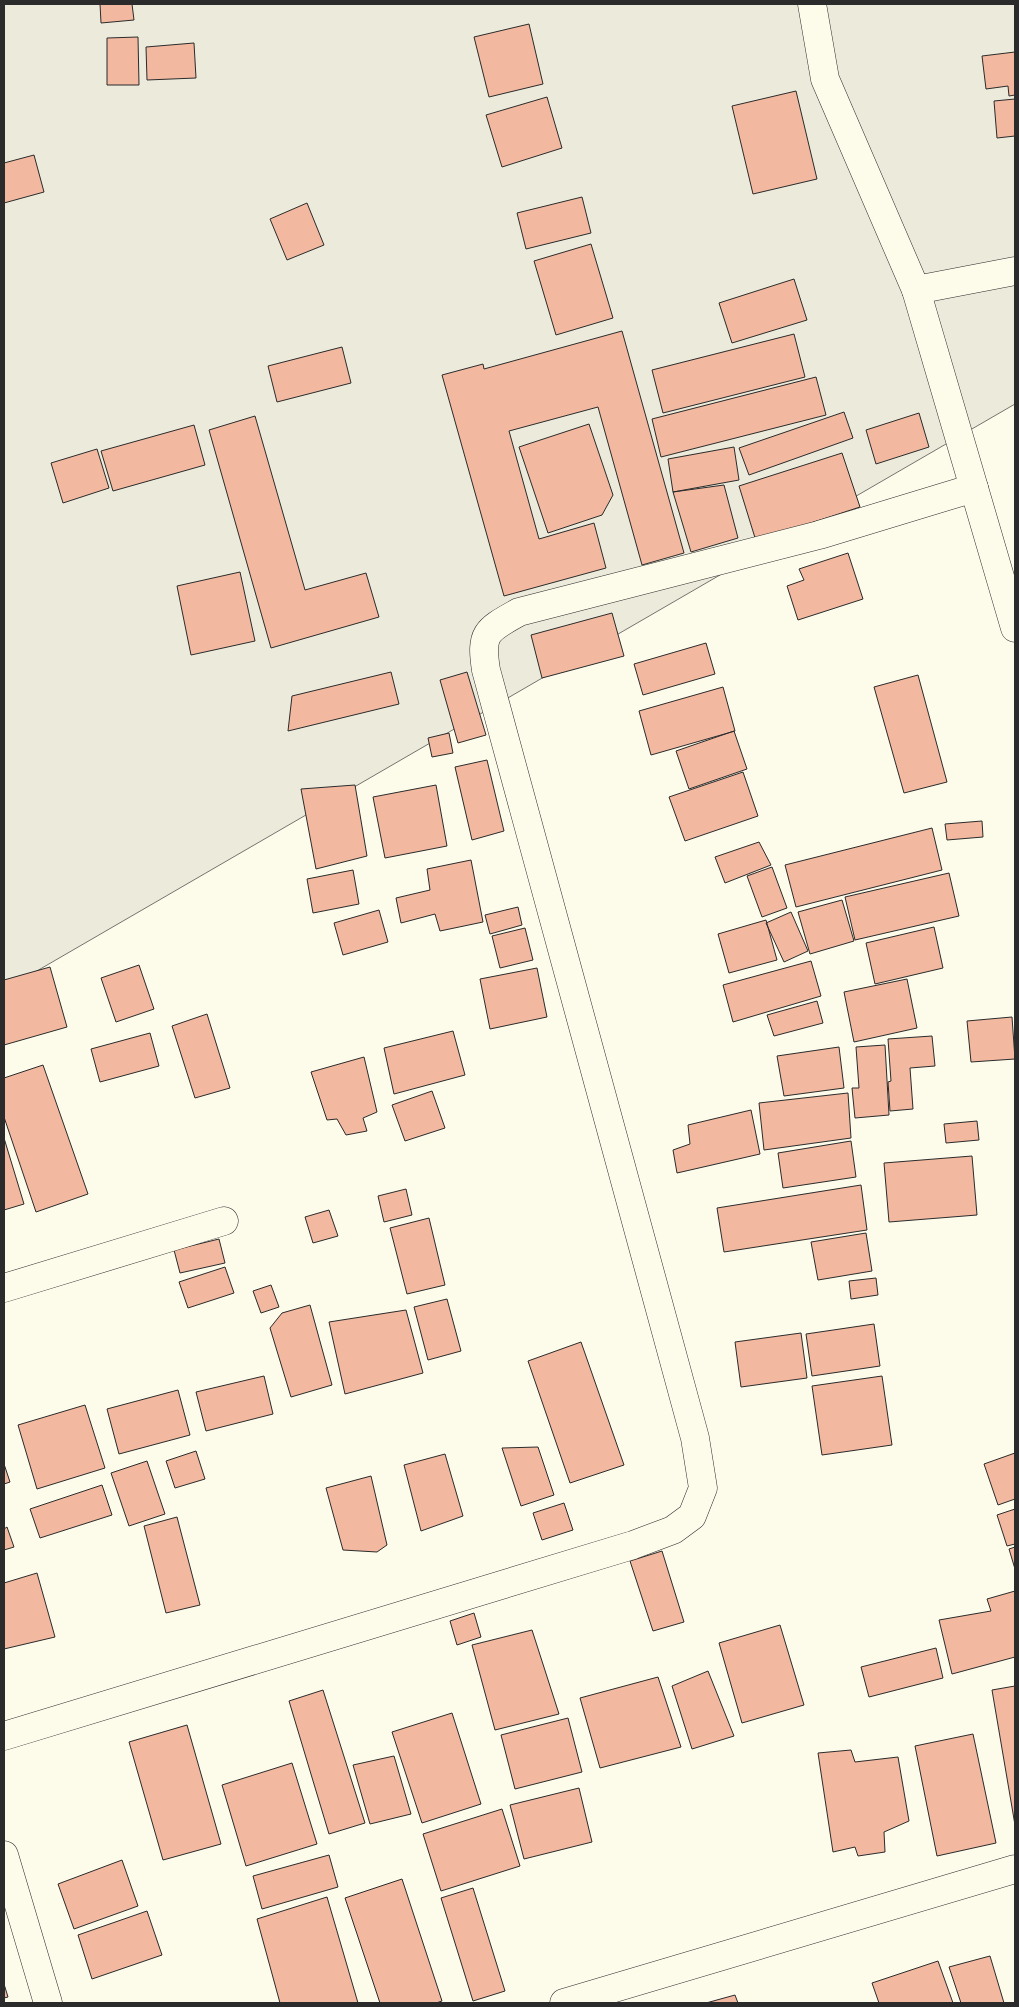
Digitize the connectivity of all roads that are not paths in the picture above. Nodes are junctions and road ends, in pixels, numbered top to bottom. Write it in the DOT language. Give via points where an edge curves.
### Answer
graph roads {
  1 [pos="812,4"];
  2 [pos="1015,271"];
  3 [pos="916,290"];
  4 [pos="974,488"];
  5 [pos="1015,628"];
  6 [pos="224,1221"];
  7 [pos="4,1288"];
  8 [pos="4,1736"];
  9 [pos="4,1854"];
  10 [pos="1015,1869"];
  11 [pos="48,2003"];
  12 [pos="564,2003"];
  1 -- 3 [label="street" via="825,79"];
  2 -- 3 [label="street"];
  3 -- 4 [label="street"];
  4 -- 5 [label="street"];
  4 -- 8 [label="street" via="819,535 519,612 492,628 483,647 695,1438 703,1488 692,1516 673,1530 633,1545"];
  6 -- 7 [label="street"];
  9 -- 11 [label="street"];
  10 -- 12 [label="street"];
}
